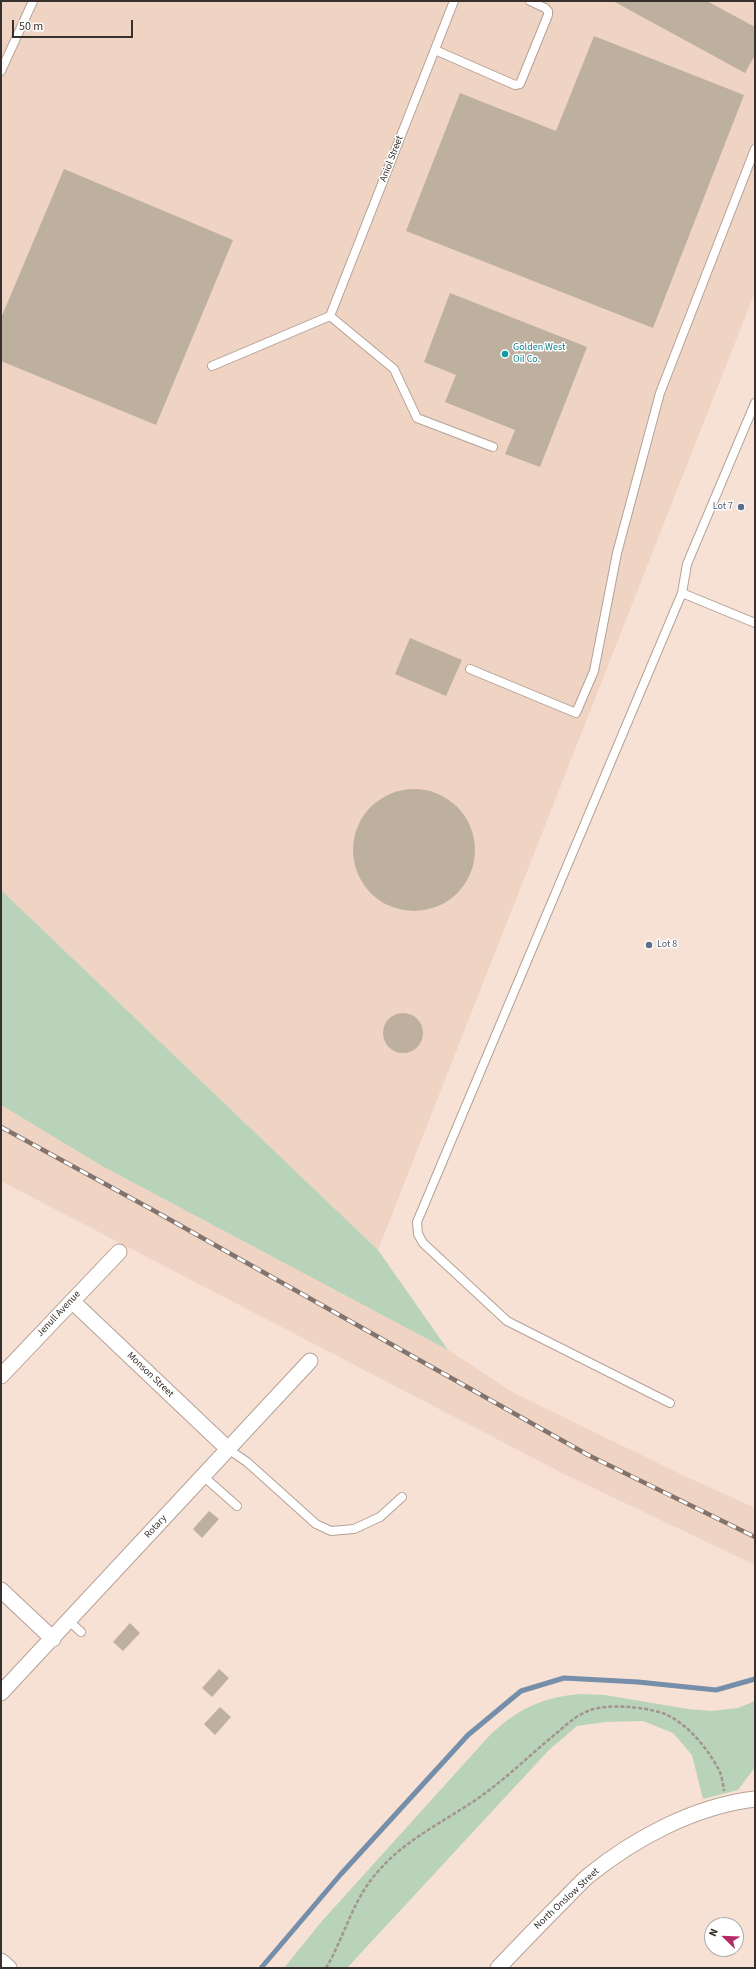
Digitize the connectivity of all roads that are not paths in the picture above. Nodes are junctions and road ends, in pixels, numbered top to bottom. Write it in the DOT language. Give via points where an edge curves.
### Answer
graph roads {
  1 [pos="33,1"];
  2 [pos="454,1"];
  3 [pos="530,1"];
  4 [pos="435,50"];
  5 [pos="1,71"];
  6 [pos="755,149"];
  7 [pos="330,316"];
  8 [pos="212,366"];
  9 [pos="755,403"];
  10 [pos="493,447"];
  11 [pos="682,593"];
  12 [pos="755,623"];
  13 [pos="470,669"];
  14 [pos="119,1252"];
  15 [pos="72,1300"];
  16 [pos="310,1361"];
  17 [pos="1,1376"];
  18 [pos="670,1403"];
  19 [pos="228,1449"];
  20 [pos="203,1476"];
  21 [pos="402,1497"];
  22 [pos="237,1506"];
  23 [pos="1,1590"];
  24 [pos="69,1621"];
  25 [pos="81,1632"];
  26 [pos="52,1639"];
  27 [pos="1,1693"];
  28 [pos="755,1798"];
  29 [pos="1,1961"];
  30 [pos="9,1968"];
  31 [pos="498,1968"];
  1 -- 5 [label="lane"];
  2 -- 4 [label="lane, Aniol Street"];
  3 -- 4 [label="lane" via="545,8 548,15 520,84 515,85"];
  4 -- 7 [label="lane, Aniol Street"];
  6 -- 13 [label="lane" via="660,393 617,553 594,671 576,714"];
  7 -- 8 [label="lane"];
  7 -- 10 [label="lane" via="394,370 417,418"];
  9 -- 11 [label="lane" via="687,564"];
  11 -- 12 [label="lane"];
  11 -- 18 [label="lane" via="417,1222 418,1234 423,1243 507,1321"];
  14 -- 15 [label="street, Jenull Avenue"];
  15 -- 17 [label="street, Jenull Avenue"];
  15 -- 19 [label="street, Monson Street"];
  16 -- 19 [label="street, Rotary"];
  19 -- 20 [label="street, Rotary"];
  19 -- 21 [label="lane" via="247,1462 316,1524 331,1531 354,1529 380,1517"];
  20 -- 22 [label="lane"];
  20 -- 24 [label="street, Rotary"];
  23 -- 26 [label="street"];
  24 -- 25 [label="lane"];
  24 -- 26 [label="street, Rotary"];
  26 -- 27 [label="street, Rotary"];
  28 -- 31 [label="street, North Onslow Street" via="721,1805 686,1818 660,1829 619,1853 587,1877"];
  29 -- 30 [label="street"];
}
